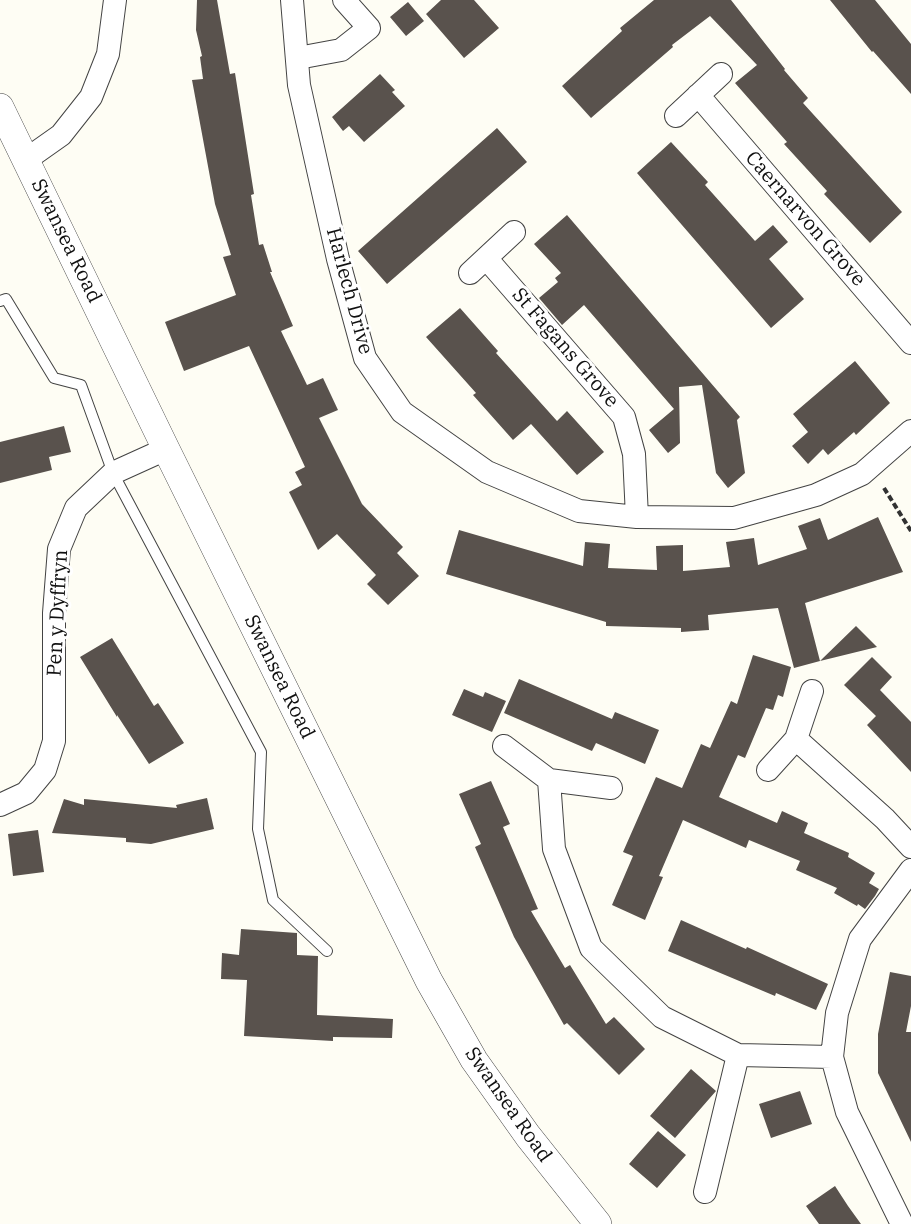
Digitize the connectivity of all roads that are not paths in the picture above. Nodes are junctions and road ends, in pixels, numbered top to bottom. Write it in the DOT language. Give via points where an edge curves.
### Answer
graph roads {
  1 [pos="115,0"];
  2 [pos="292,0"];
  3 [pos="344,0"];
  4 [pos="298,57"];
  5 [pos="721,74"];
  6 [pos="698,95"];
  7 [pos="0,107"];
  8 [pos="676,116"];
  9 [pos="27,159"];
  10 [pos="514,232"];
  11 [pos="0,301"];
  12 [pos="911,343"];
  13 [pos="911,431"];
  14 [pos="166,449"];
  15 [pos="113,473"];
  16 [pos="637,517"];
  17 [pos="812,691"];
  18 [pos="796,739"];
  19 [pos="504,746"];
  20 [pos="768,770"];
  21 [pos="549,780"];
  22 [pos="611,788"];
  23 [pos="0,805"];
  24 [pos="911,847"];
  25 [pos="909,876"];
  26 [pos="327,951"];
  27 [pos="738,1055"];
  28 [pos="832,1057"];
  29 [pos="705,1192"];
  30 [pos="598,1224"];
  31 [pos="902,1224"];
  1 -- 9 [label="street" via="108,54 91,97 61,135"];
  2 -- 4 [label="street, Harlech Drive"];
  3 -- 4 [label="street" via="369,28 341,50"];
  4 -- 16 [label="street, Harlech Drive" via="299,85 365,358 402,412 487,472 579,511"];
  5 -- 6 [label="street"];
  6 -- 8 [label="street"];
  6 -- 12 [label="street, Caernarvon Grove"];
  7 -- 9 [label="street, Swansea Road"];
  9 -- 14 [label="street, Swansea Road"];
  10 -- 16 [label="street, St Fagans Grove" via="478,265 624,417 634,454"];
  11 -- 15 [label="lane" via="6,299 54,378 81,385"];
  13 -- 16 [label="street, Harlech Drive" via="862,474 816,495 734,518"];
  14 -- 15 [label="street, Pen y Dyffryn"];
  14 -- 30 [label="street, Swansea Road" via="429,981 474,1060"];
  15 -- 23 [label="street, Pen y Dyffryn" via="76,508 59,549 54,613 54,741 45,770 26,793"];
  15 -- 26 [label="lane" via="261,752 258,829 273,900"];
  17 -- 18 [label="street"];
  18 -- 20 [label="street"];
  18 -- 24 [label="street"];
  19 -- 21 [label="street"];
  21 -- 22 [label="street"];
  21 -- 27 [label="street" via="554,849 591,948 662,1017"];
  25 -- 28 [label="street" via="860,939 837,1012"];
  27 -- 28 [label="street"];
  27 -- 29 [label="street"];
  28 -- 31 [label="street" via="847,1112"];
}
